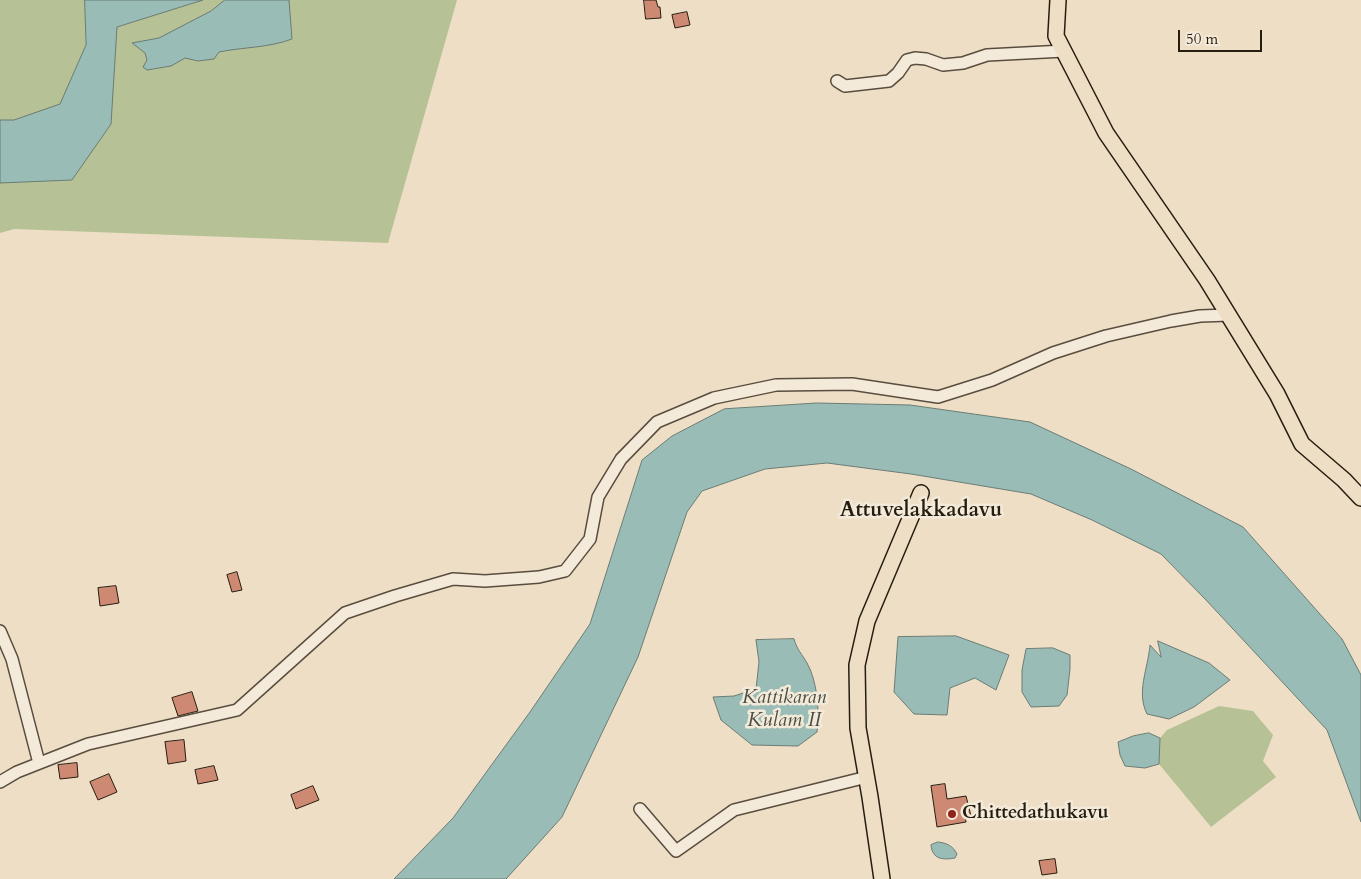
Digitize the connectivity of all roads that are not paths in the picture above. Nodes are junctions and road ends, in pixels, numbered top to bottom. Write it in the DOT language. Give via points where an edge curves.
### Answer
graph roads {
  1 [pos="1058,0"];
  2 [pos="1064,50"];
  3 [pos="837,81"];
  4 [pos="1229,315"];
  5 [pos="921,493"];
  6 [pos="1361,498"];
  7 [pos="0,631"];
  8 [pos="39,763"];
  9 [pos="867,777"];
  10 [pos="0,782"];
  11 [pos="640,810"];
  12 [pos="882,879"];
  1 -- 2 [label="main road" via="1056,36"];
  2 -- 3 [label="street" via="987,55 943,65 915,58 907,60 889,81 845,86"];
  2 -- 4 [label="main road" via="1106,133"];
  4 -- 6 [label="main road" via="1277,394 1302,444"];
  4 -- 8 [label="street" via="1200,316 1106,336 938,397 852,384 776,384 714,398 657,422 620,459 598,497 590,539 565,571 539,577 485,581 453,579 345,613 237,710 88,744"];
  5 -- 9 [label="main road" via="867,621 858,665 858,728"];
  7 -- 8 [label="street" via="12,659"];
  8 -- 10 [label="street"];
  9 -- 11 [label="street" via="734,810 676,851"];
  9 -- 12 [label="main road"];
}
